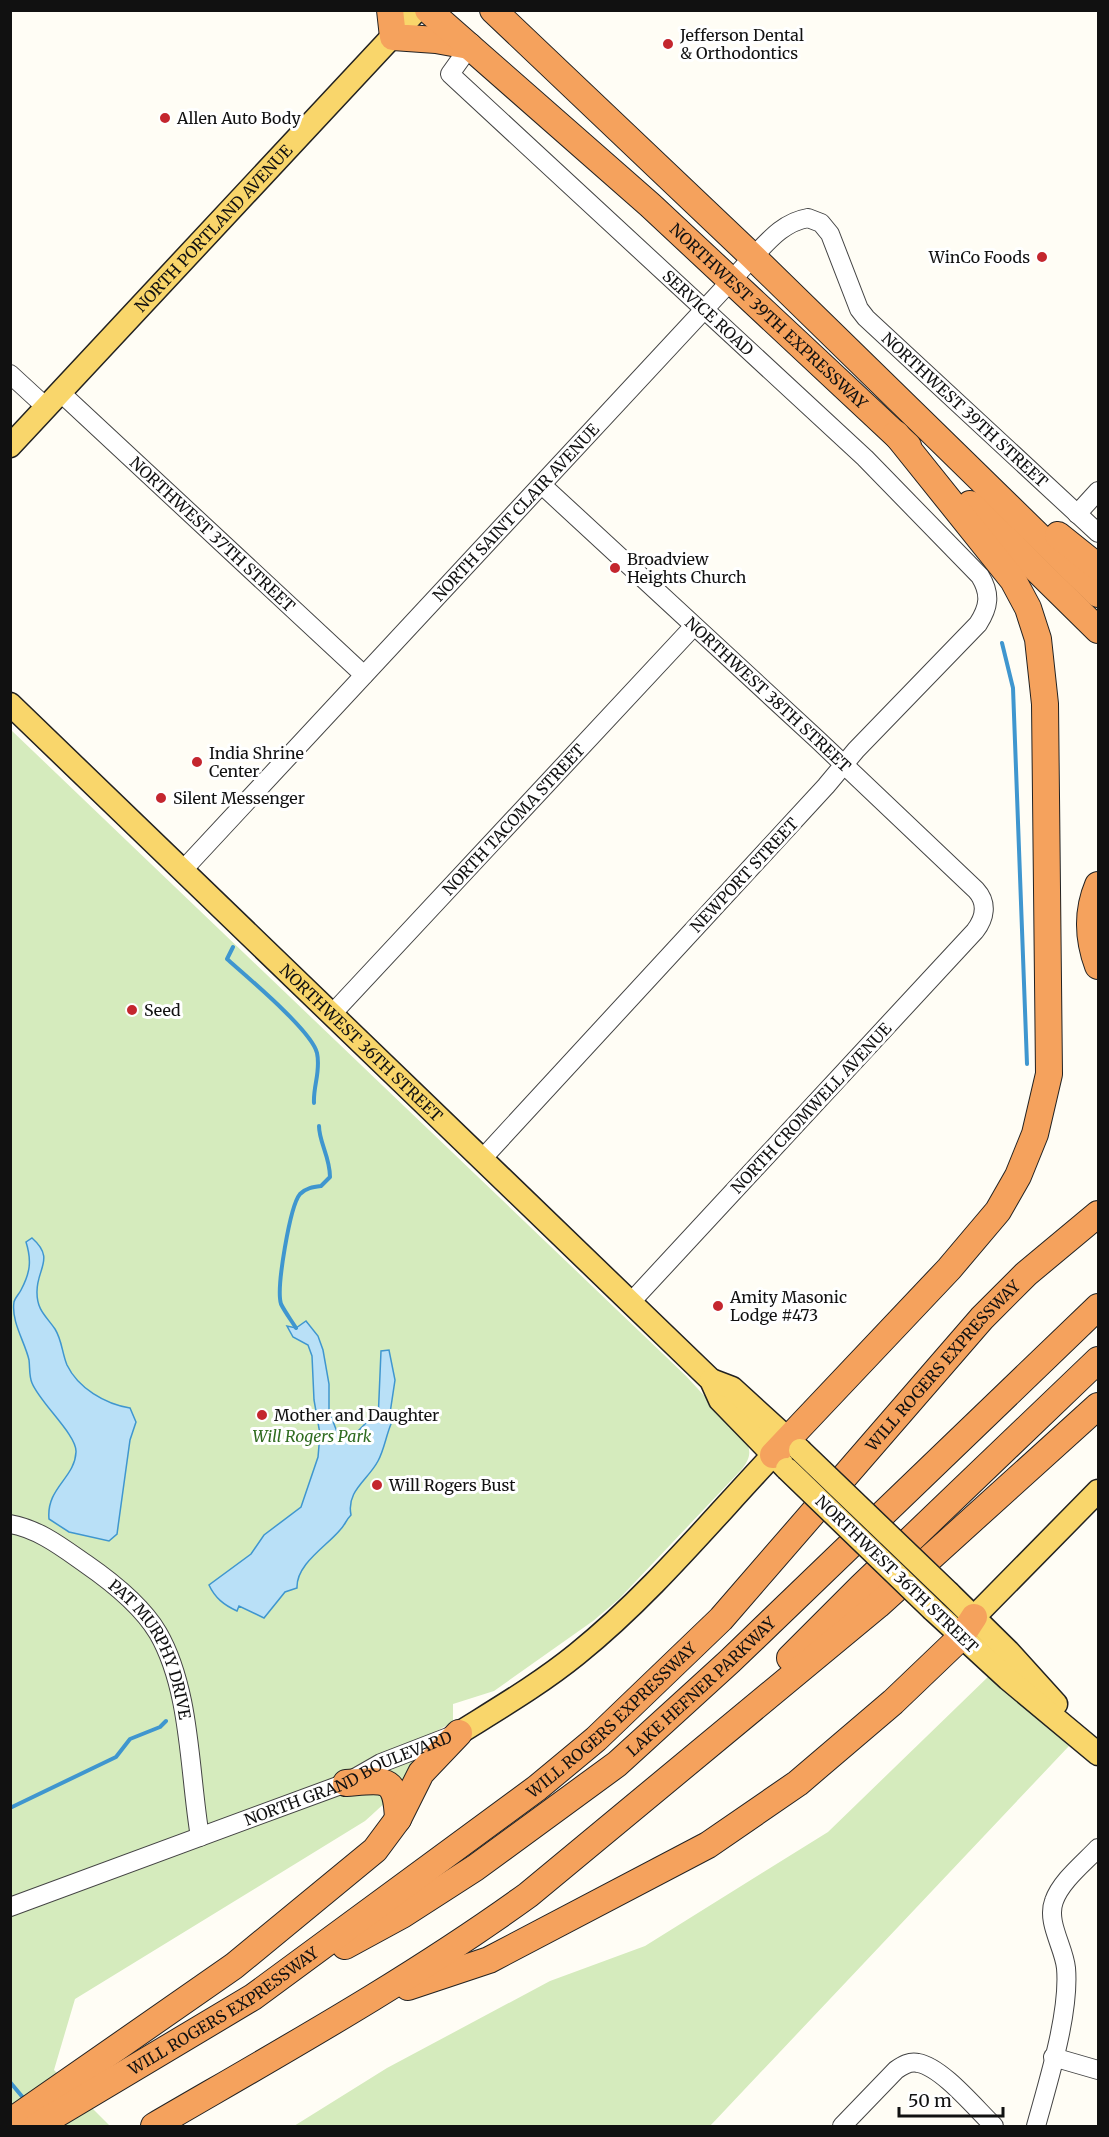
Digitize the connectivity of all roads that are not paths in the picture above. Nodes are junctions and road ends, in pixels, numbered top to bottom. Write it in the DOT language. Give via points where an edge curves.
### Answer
graph roads {
  1 [pos="390,10"];
  2 [pos="417,10"];
  3 [pos="428,10"];
  4 [pos="497,13"];
  5 [pos="393,37"];
  6 [pos="470,46"];
  7 [pos="753,257"];
  8 [pos="845,277"];
  9 [pos="731,280"];
  10 [pos="704,310"];
  11 [pos="10,374"];
  12 [pos="54,401"];
  13 [pos="896,434"];
  14 [pos="10,446"];
  15 [pos="976,473"];
  16 [pos="542,484"];
  17 [pos="1098,491"];
  18 [pos="1077,514"];
  19 [pos="1098,533"];
  20 [pos="1098,567"];
  21 [pos="984,583"];
  22 [pos="1098,594"];
  23 [pos="694,626"];
  24 [pos="1098,630"];
  25 [pos="364,675"];
  26 [pos="10,704"];
  27 [pos="844,765"];
  28 [pos="182,871"];
  29 [pos="1098,885"];
  30 [pos="984,910"];
  31 [pos="1098,966"];
  32 [pos="332,1014"];
  33 [pos="482,1159"];
  34 [pos="1098,1214"];
  35 [pos="631,1302"];
  36 [pos="1098,1307"];
  37 [pos="1098,1360"];
  38 [pos="1098,1406"];
  39 [pos="787,1453"];
  40 [pos="1098,1491"];
  41 [pos="10,1524"];
  42 [pos="967,1627"];
  43 [pos="459,1733"];
  44 [pos="1098,1753"];
  45 [pos="687,1763"];
  46 [pos="346,1783"];
  47 [pos="398,1820"];
  48 [pos="201,1837"];
  49 [pos="1098,1848"];
  50 [pos="10,1907"];
  51 [pos="253,1997"];
  52 [pos="371,2000"];
  53 [pos="1053,2057"];
  54 [pos="1098,2070"];
  55 [pos="66,2095"];
  56 [pos="10,2122"];
  57 [pos="37,2127"];
  58 [pos="154,2127"];
  59 [pos="842,2127"];
  60 [pos="994,2127"];
  61 [pos="1036,2127"];
  1 -- 5 [label="highway"];
  2 -- 5 [label="main road, NORTH PORTLAND AVENUE"];
  3 -- 6 [label="highway, NORTHWEST 39TH EXPRESSWAY"];
  4 -- 7 [label="highway, NORTHWEST 39TH EXPRESSWAY"];
  5 -- 6 [label="highway"];
  5 -- 12 [label="main road, NORTH PORTLAND AVENUE"];
  6 -- 9 [label="highway, NORTHWEST 39TH EXPRESSWAY"];
  6 -- 10 [label="street, SERVICE ROAD" via="450,74"];
  7 -- 8 [label="street, NORTH SAINT CLAIR AVENUE" via="781,228 808,218 826,228"];
  7 -- 9 [label="street, NORTH SAINT CLAIR AVENUE"];
  7 -- 15 [label="highway, NORTHWEST 39TH EXPRESSWAY"];
  8 -- 18 [label="street, NORTHWEST 39TH STREET" via="859,309 874,327"];
  9 -- 10 [label="street, NORTH SAINT CLAIR AVENUE"];
  9 -- 13 [label="highway, NORTHWEST 39TH EXPRESSWAY"];
  10 -- 16 [label="street, NORTH SAINT CLAIR AVENUE"];
  10 -- 21 [label="street, SERVICE ROAD" via="865,458"];
  11 -- 12 [label="street, NORTHWEST 37TH STREET"];
  12 -- 14 [label="main road, NORTH PORTLAND AVENUE"];
  12 -- 25 [label="street, NORTHWEST 37TH STREET"];
  13 -- 24 [label="highway, NORTHWEST 39TH EXPRESSWAY"];
  13 -- 39 [label="highway" via="1009,573 1028,608 1038,639 1045,704 1049,1074 1027,1155 998,1211"];
  15 -- 20 [label="highway"];
  15 -- 22 [label="highway, NORTHWEST 39TH EXPRESSWAY"];
  16 -- 23 [label="street, NORTHWEST 38TH STREET"];
  16 -- 25 [label="street, NORTH SAINT CLAIR AVENUE"];
  17 -- 18 [label="street"];
  18 -- 19 [label="street, NORTHWEST 39TH STREET"];
  21 -- 27 [label="street, NEWPORT STREET" via="988,602 978,624"];
  23 -- 27 [label="street, NORTHWEST 38TH STREET"];
  23 -- 32 [label="street, NORTH TACOMA STREET"];
  25 -- 28 [label="street, NORTH SAINT CLAIR AVENUE"];
  26 -- 28 [label="main road, NORTHWEST 36TH STREET"];
  27 -- 30 [label="street, NORTHWEST 38TH STREET" via="975,890"];
  27 -- 33 [label="street, NEWPORT STREET"];
  28 -- 32 [label="main road, NORTHWEST 36TH STREET"];
  29 -- 31 [label="highway" via="1090,924"];
  30 -- 35 [label="street, NORTH CROMWELL AVENUE" via="975,932"];
  32 -- 33 [label="main road, NORTHWEST 36TH STREET"];
  33 -- 35 [label="main road, NORTHWEST 36TH STREET"];
  34 -- 51 [label="highway, WILL ROGERS EXPRESSWAY" via="1026,1274 982,1318 721,1619 636,1704 537,1788"];
  35 -- 39 [label="main road, NORTHWEST 36TH STREET" via="711,1380 732,1388"];
  36 -- 51 [label="highway, LAKE HEFNER PARKWAY" via="617,1764 439,1892"];
  37 -- 45 [label="highway" via="861,1587"];
  38 -- 45 [label="highway" via="878,1605"];
  39 -- 42 [label="main road, NORTHWEST 36TH STREET, bridge" via="933,1610"];
  39 -- 42 [label="main road, NORTHWEST 36TH STREET, bridge" via="949,1593"];
  39 -- 43 [label="main road, NORTH GRAND BOULEVARD" via="598,1636 530,1690"];
  40 -- 42 [label="main road"];
  41 -- 48 [label="street, PAT MURPHY DRIVE" via="37,1532 104,1576 157,1632 174,1668 183,1704"];
  42 -- 44 [label="main road, NORTHWEST 36TH STREET"];
  42 -- 52 [label="highway" via="893,1702 808,1776 708,1845 489,1960"];
  43 -- 46 [label="street, NORTH GRAND BOULEVARD" via="381,1763"];
  43 -- 47 [label="highway" via="421,1773"];
  45 -- 52 [label="highway" via="528,1895"];
  46 -- 47 [label="highway" via="377,1781 389,1785 397,1796"];
  46 -- 48 [label="street, NORTH GRAND BOULEVARD"];
  47 -- 55 [label="highway" via="375,1850 234,1966"];
  48 -- 50 [label="street, NORTH GRAND BOULEVARD"];
  49 -- 53 [label="street" via="1053,1902 1067,1989"];
  51 -- 55 [label="highway, WILL ROGERS EXPRESSWAY"];
  52 -- 58 [label="highway"];
  53 -- 54 [label="street"];
  53 -- 61 [label="street"];
  55 -- 56 [label="highway"];
  55 -- 57 [label="highway, WILL ROGERS EXPRESSWAY"];
  59 -- 60 [label="street" via="896,2070 918,2062 938,2073"];
}
